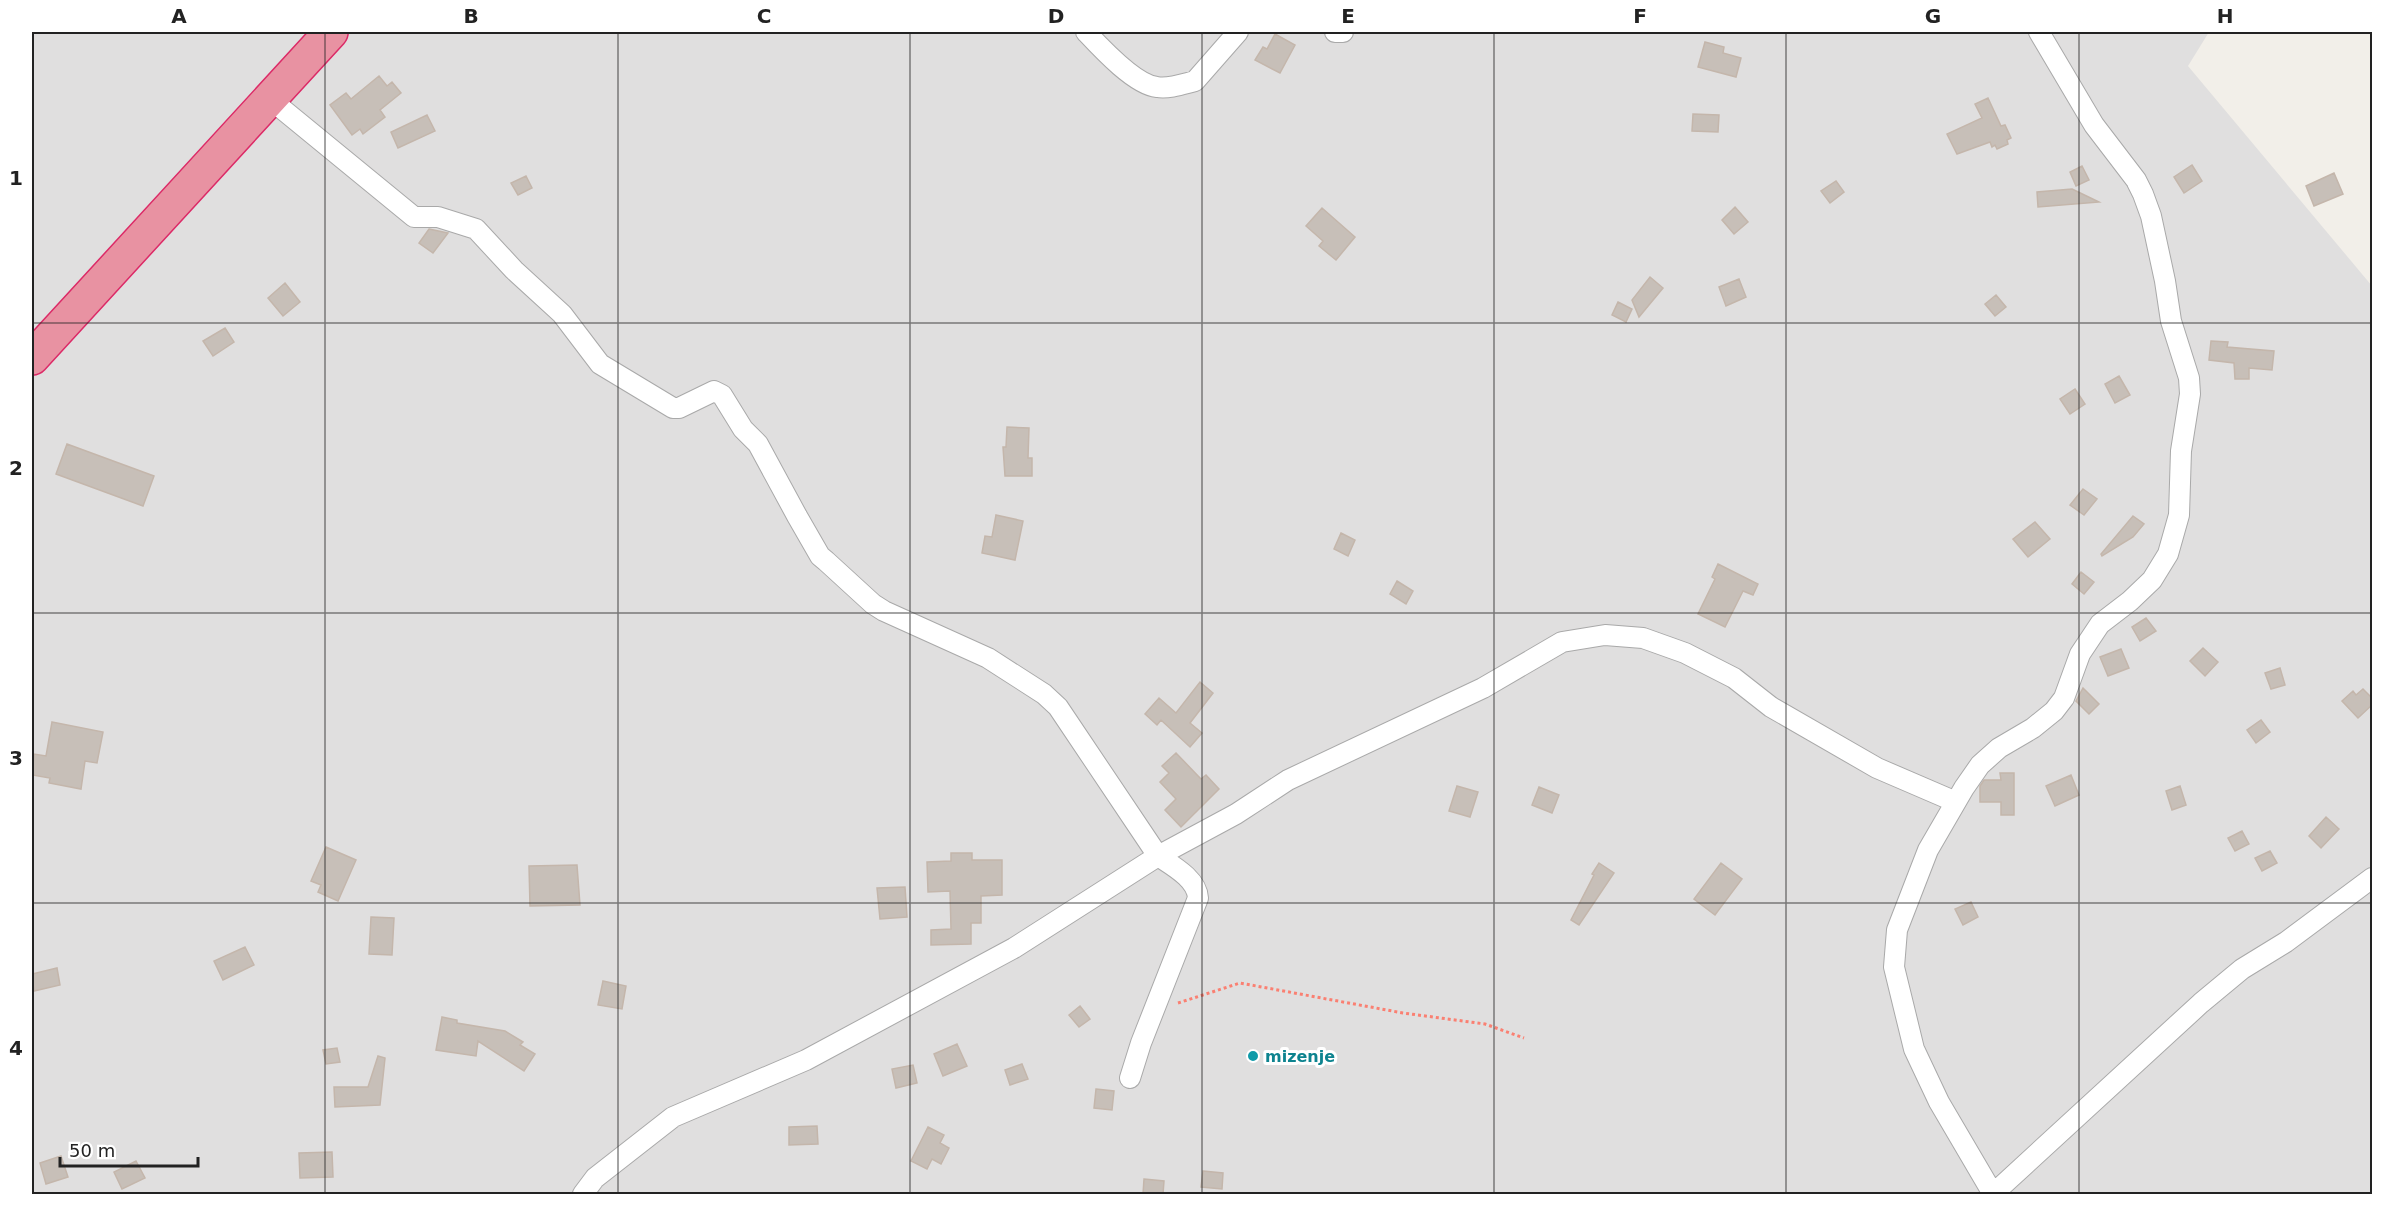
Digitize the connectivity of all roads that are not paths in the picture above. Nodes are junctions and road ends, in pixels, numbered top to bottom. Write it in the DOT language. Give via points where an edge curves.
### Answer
graph roads {
  1 [pos="331,32"];
  2 [pos="1086,32"];
  3 [pos="1238,32"];
  4 [pos="1335,32"];
  5 [pos="1343,32"];
  6 [pos="2040,32"];
  7 [pos="270,99"];
  8 [pos="32,358"];
  9 [pos="1956,802"];
  10 [pos="1158,856"];
  11 [pos="2373,878"];
  12 [pos="1130,1078"];
  13 [pos="583,1194"];
  14 [pos="1993,1194"];
  1 -- 7 [label="highway"];
  2 -- 3 [label="street" via="1117,63 1145,84 1156,87 1195,81"];
  4 -- 5 [label="street"];
  6 -- 9 [label="street" via="2094,125 2136,180 2151,216 2171,321 2189,378 2179,515 2168,554 2152,580 2100,624 2080,654 2064,698 2054,711 1980,765"];
  7 -- 8 [label="highway"];
  7 -- 10 [label="street" via="414,217 438,218 476,229 562,314 600,364 673,408 714,391 722,395 743,429 758,444 820,556 884,611 988,658 1052,701"];
  9 -- 10 [label="street" via="1877,768 1771,707 1734,678 1685,653 1643,638 1605,635 1556,645 1483,688 1288,780 1236,814"];
  9 -- 14 [label="street" via="1912,886 1897,930 1894,967 1914,1050 1924,1073"];
  10 -- 12 [label="street" via="1194,885 1198,898"];
  10 -- 13 [label="street" via="1014,948 806,1060 672,1117 595,1178"];
  11 -- 14 [label="street" via="2242,969 2201,1003"];
}
